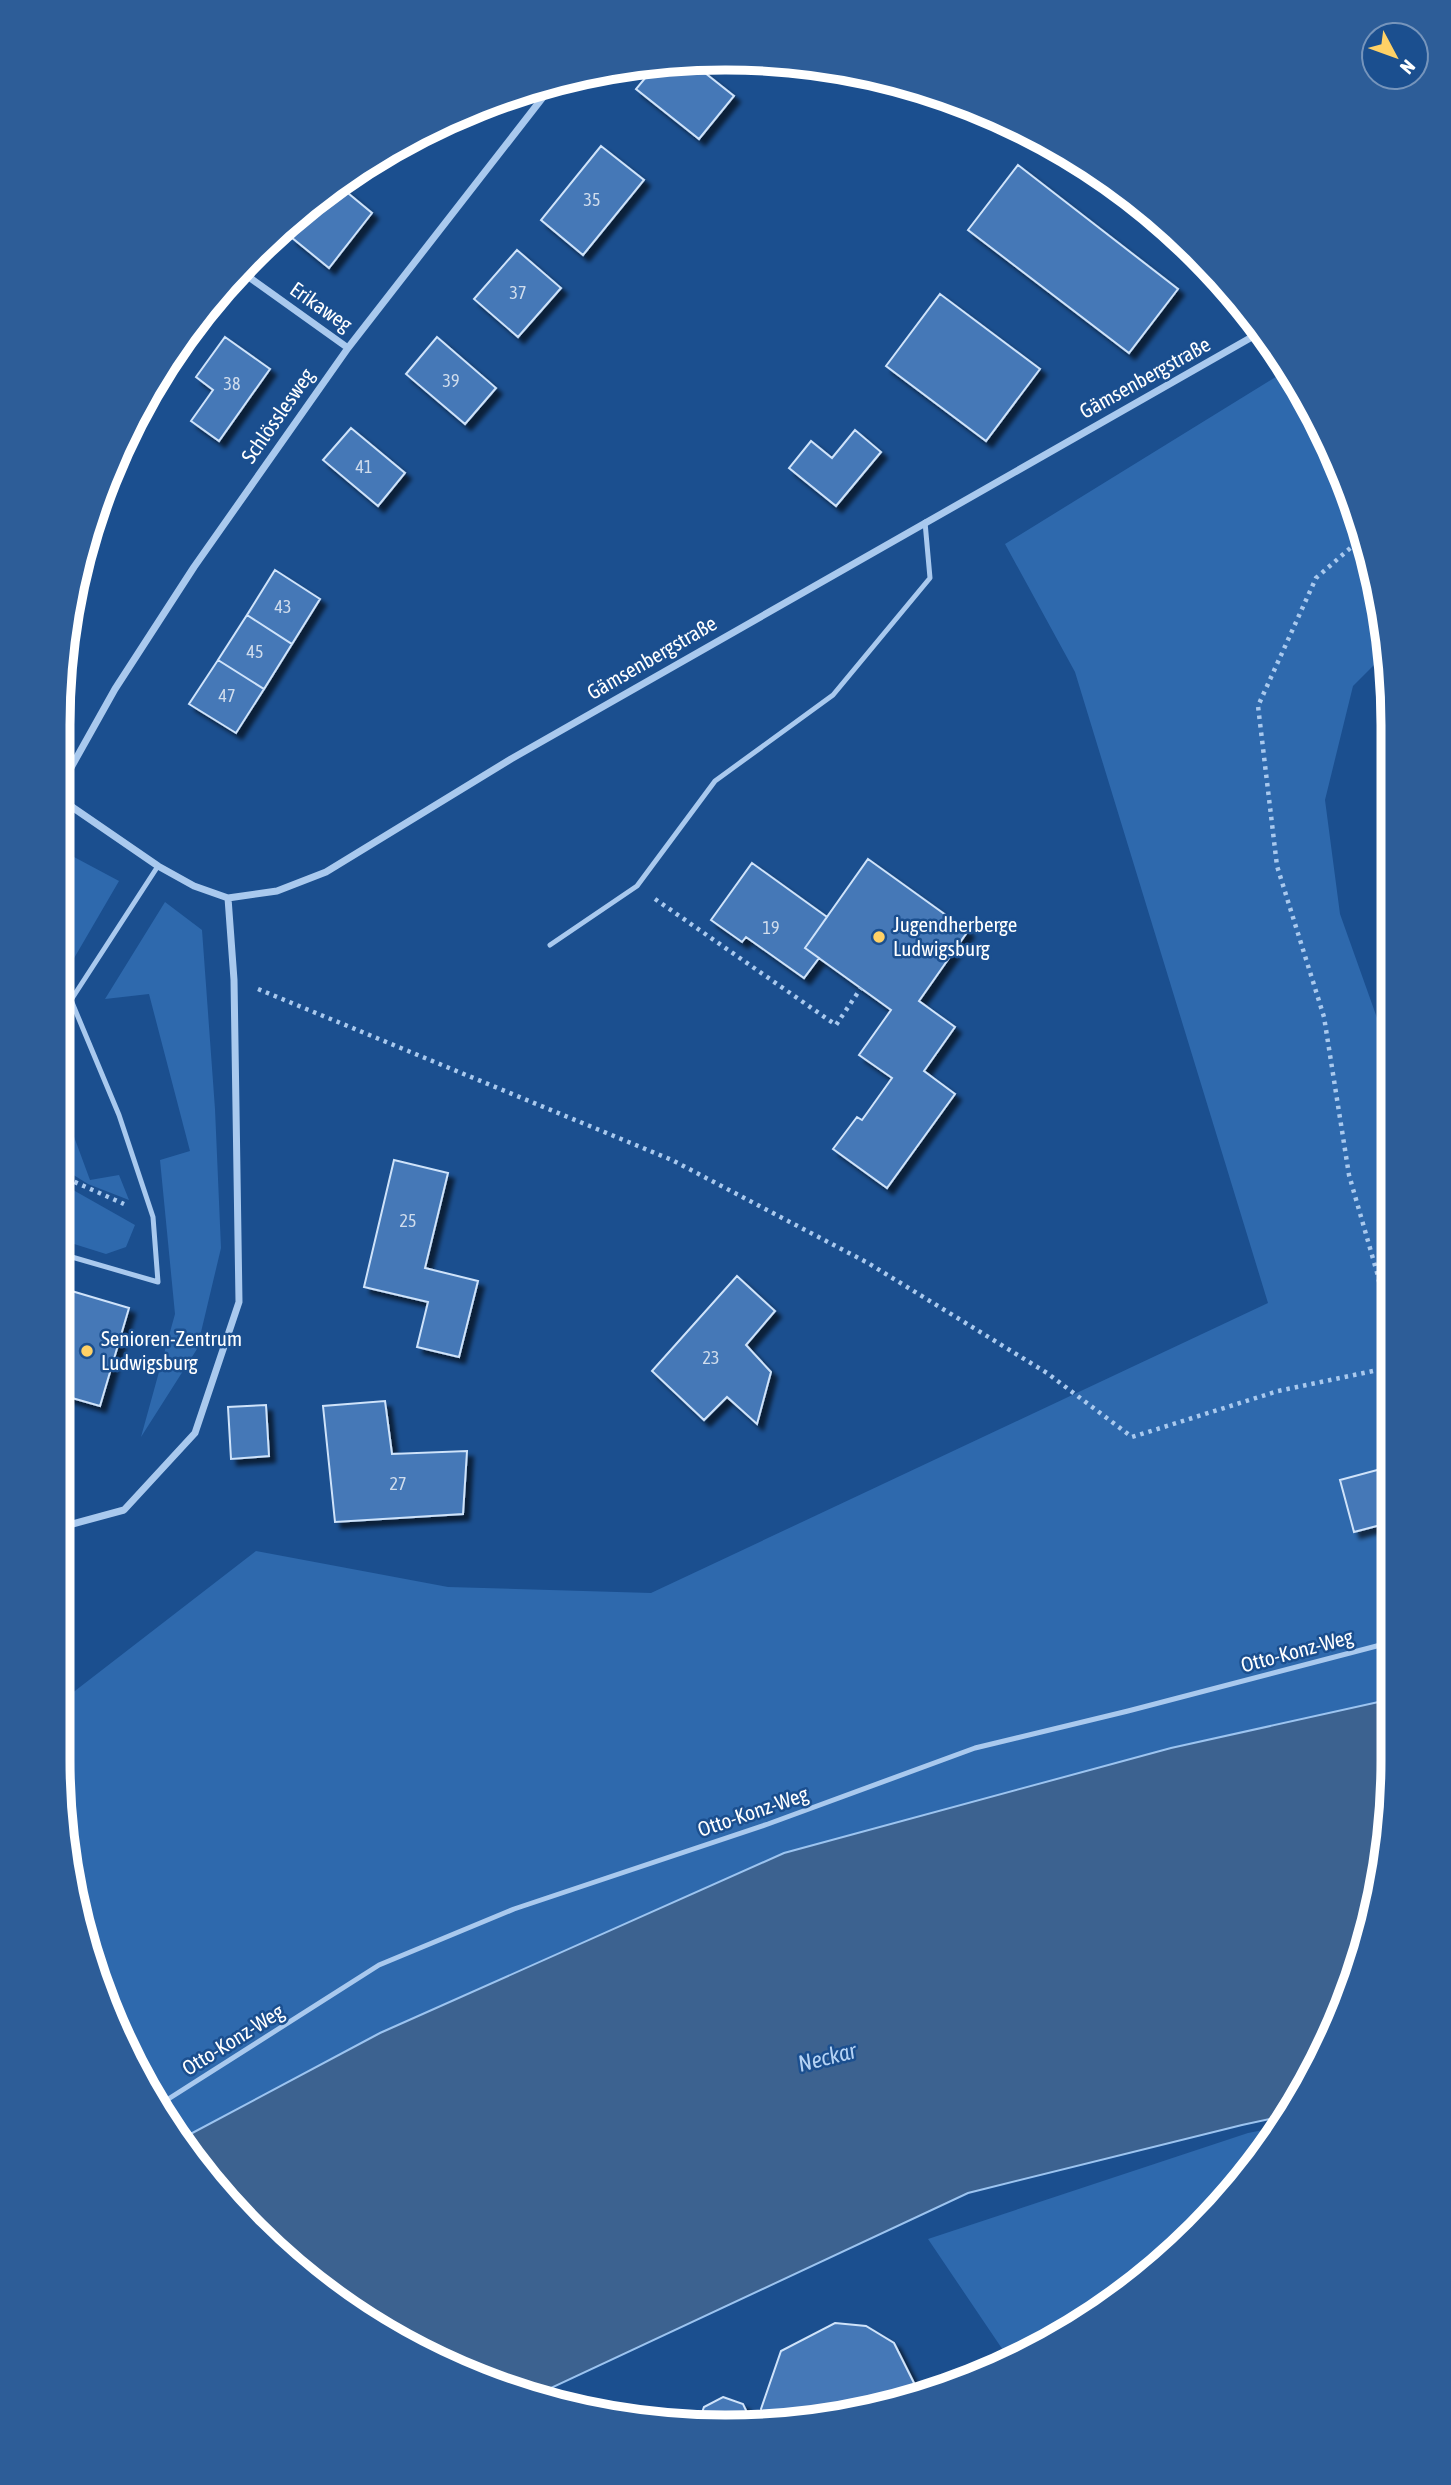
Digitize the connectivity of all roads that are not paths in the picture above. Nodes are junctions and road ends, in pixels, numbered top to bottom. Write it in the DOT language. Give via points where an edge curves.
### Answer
graph roads {
  1 [pos="544,96"];
  2 [pos="248,277"];
  3 [pos="1254,337"];
  4 [pos="348,348"];
  5 [pos="925,522"];
  6 [pos="70,770"];
  7 [pos="70,806"];
  8 [pos="158,866"];
  9 [pos="228,898"];
  10 [pos="550,945"];
  11 [pos="71,1000"];
  12 [pos="70,1257"];
  13 [pos="70,1525"];
  14 [pos="1381,1646"];
  15 [pos="166,2100"];
  1 -- 4 [label="street, Schlösslesweg"];
  2 -- 4 [label="street, Erikaweg"];
  3 -- 5 [label="street, Gämsenbergstraße"];
  4 -- 6 [label="street, Schlösslesweg" via="194,567"];
  5 -- 9 [label="street, Gämsenbergstraße" via="511,759 326,872 277,891"];
  5 -- 10 [label="lane" via="930,578 832,695 715,781 637,886"];
  7 -- 8 [label="street, Gämsenbergstraße"];
  8 -- 9 [label="street, Gämsenbergstraße"];
  8 -- 11 [label="lane"];
  9 -- 13 [label="street" via="234,980 239,1302 195,1433 124,1510"];
  11 -- 12 [label="lane" via="119,1115 153,1217 158,1282"];
  14 -- 15 [label="lane, Otto-Konz-Weg" via="975,1748 514,1909 379,1965"];
}
